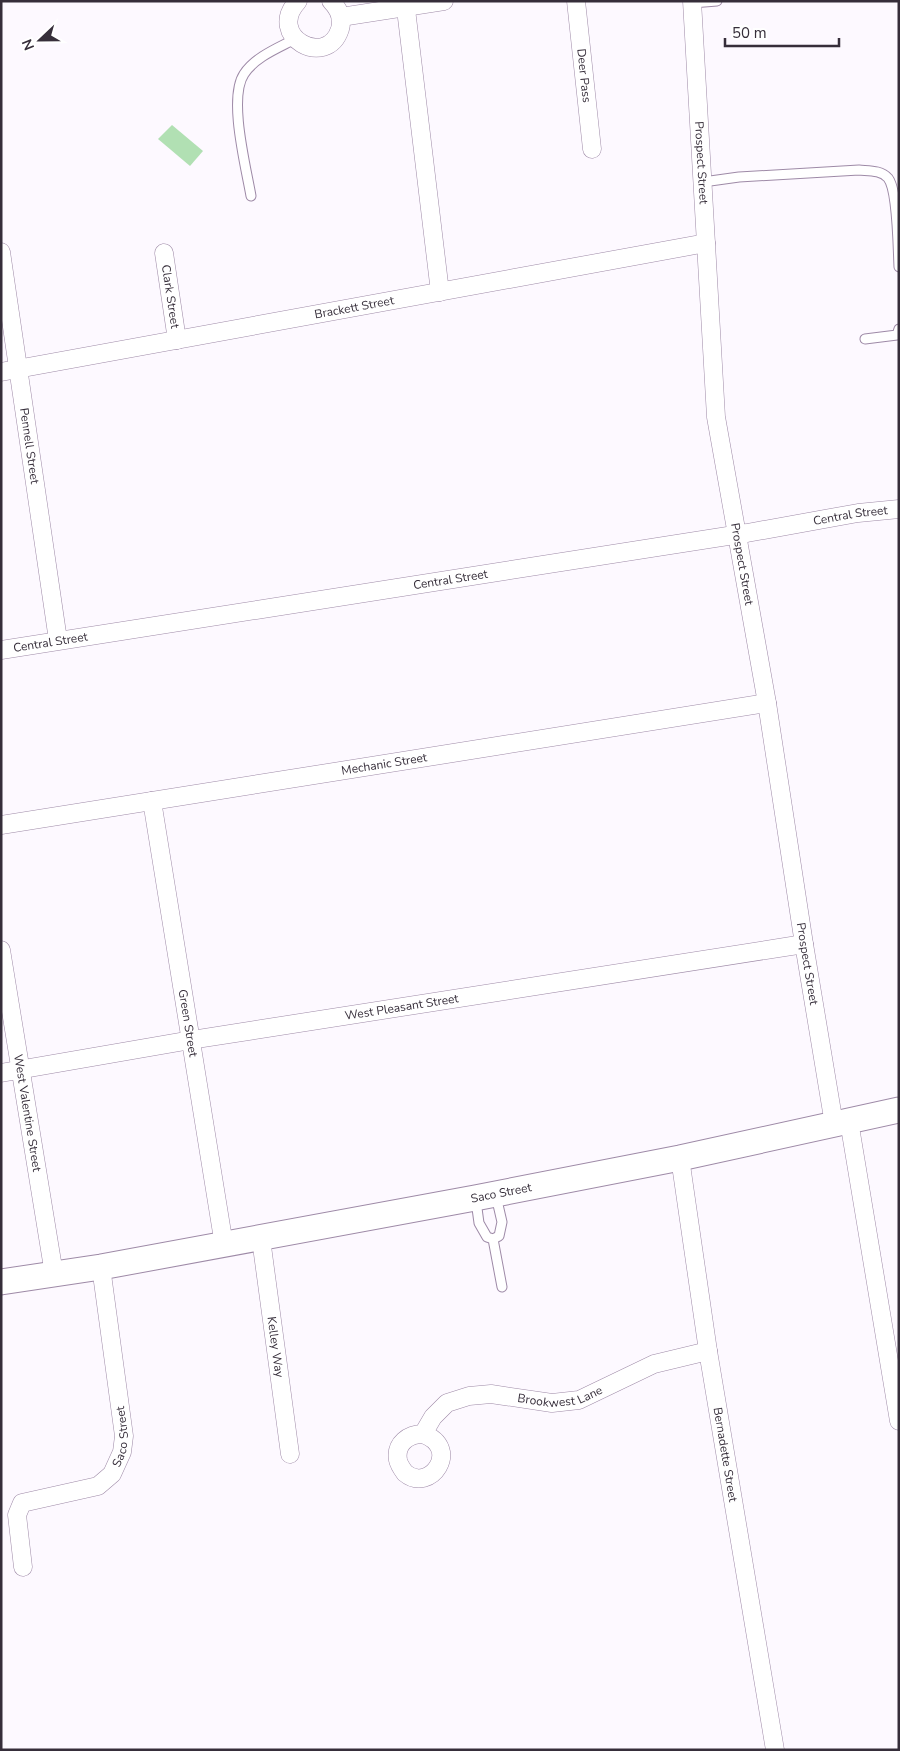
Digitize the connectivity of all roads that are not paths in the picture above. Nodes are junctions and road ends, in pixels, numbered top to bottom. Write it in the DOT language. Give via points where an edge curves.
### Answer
graph roads {
  1 [pos="331,1"];
  2 [pos="444,1"];
  3 [pos="576,1"];
  4 [pos="717,1"];
  5 [pos="692,2"];
  6 [pos="293,3"];
  7 [pos="406,4"];
  8 [pos="341,17"];
  9 [pos="295,39"];
  10 [pos="592,149"];
  11 [pos="703,182"];
  12 [pos="251,196"];
  13 [pos="706,243"];
  14 [pos="1,252"];
  15 [pos="164,253"];
  16 [pos="899,267"];
  17 [pos="440,292"];
  18 [pos="899,329"];
  19 [pos="865,339"];
  20 [pos="177,340"];
  21 [pos="19,369"];
  22 [pos="1,372"];
  23 [pos="899,509"];
  24 [pos="736,534"];
  25 [pos="58,640"];
  26 [pos="1,650"];
  27 [pos="767,703"];
  28 [pos="152,801"];
  29 [pos="1,825"];
  30 [pos="804,944"];
  31 [pos="1,950"];
  32 [pos="191,1040"];
  33 [pos="21,1070"];
  34 [pos="1,1073"];
  35 [pos="899,1110"];
  36 [pos="842,1123"];
  37 [pos="680,1158"];
  38 [pos="485,1196"];
  39 [pos="261,1239"];
  40 [pos="493,1239"];
  41 [pos="224,1245"];
  42 [pos="101,1267"];
  43 [pos="54,1274"];
  44 [pos="1,1282"];
  45 [pos="502,1287"];
  46 [pos="708,1351"];
  47 [pos="899,1421"];
  48 [pos="423,1434"];
  49 [pos="290,1454"];
  50 [pos="23,1566"];
  51 [pos="775,1750"];
  1 -- 8 [label="street"];
  2 -- 7 [label="street"];
  3 -- 10 [label="street, Deer Pass"];
  4 -- 5 [label="lane"];
  5 -- 11 [label="street, Prospect Street"];
  6 -- 9 [label="street" via="288,23"];
  7 -- 8 [label="street"];
  7 -- 17 [label="street"];
  8 -- 9 [label="street" via="338,34 326,46 309,48"];
  9 -- 12 [label="lane" via="265,55 240,81 238,118"];
  11 -- 13 [label="street, Prospect Street"];
  11 -- 16 [label="lane" via="739,177 877,171 889,179 894,196"];
  13 -- 17 [label="street, Brackett Street"];
  13 -- 24 [label="street, Prospect Street" via="716,417"];
  14 -- 21 [label="street, Pennell Street"];
  15 -- 20 [label="street, Clark Street"];
  17 -- 20 [label="street, Brackett Street"];
  18 -- 19 [label="lane" via="897,336"];
  20 -- 21 [label="street, Brackett Street"];
  21 -- 22 [label="street, Brackett Street"];
  21 -- 25 [label="street, Pennell Street"];
  23 -- 24 [label="street, Central Street"];
  24 -- 25 [label="street, Central Street"];
  24 -- 27 [label="street, Prospect Street"];
  25 -- 26 [label="street, Central Street"];
  27 -- 28 [label="street, Mechanic Street"];
  27 -- 30 [label="street, Prospect Street"];
  28 -- 29 [label="street, Mechanic Street"];
  28 -- 32 [label="street, Green Street"];
  30 -- 32 [label="street, West Pleasant Street"];
  30 -- 36 [label="street, Prospect Street"];
  31 -- 33 [label="street, West Valentine Street"];
  32 -- 33 [label="street, West Pleasant Street"];
  32 -- 41 [label="street, Green Street"];
  33 -- 34 [label="street, West Pleasant Street"];
  33 -- 43 [label="street, West Valentine Street"];
  35 -- 36 [label="main road, Saco Street"];
  36 -- 37 [label="main road, Saco Street"];
  36 -- 47 [label="street, Prospect Street"];
  37 -- 38 [label="main road, Saco Street"];
  37 -- 46 [label="street, Bernadette Street"];
  38 -- 39 [label="main road, Saco Street"];
  38 -- 40 [label="lane" via="479,1223 487,1237"];
  38 -- 40 [label="lane" via="502,1222 498,1236"];
  39 -- 41 [label="main road, Saco Street"];
  39 -- 49 [label="street, Kelley Way"];
  40 -- 45 [label="lane"];
  41 -- 42 [label="main road, Saco Street"];
  42 -- 43 [label="main road, Saco Street"];
  42 -- 50 [label="street, Saco Street" via="124,1436 122,1452 112,1474 98,1486 22,1502 17,1515"];
  43 -- 44 [label="main road, Saco Street"];
  46 -- 48 [label="street, Brookwest Lane" via="654,1364 578,1400 552,1404 491,1394 469,1396 447,1404 433,1417"];
  46 -- 51 [label="street, Bernadette Street"];
}
